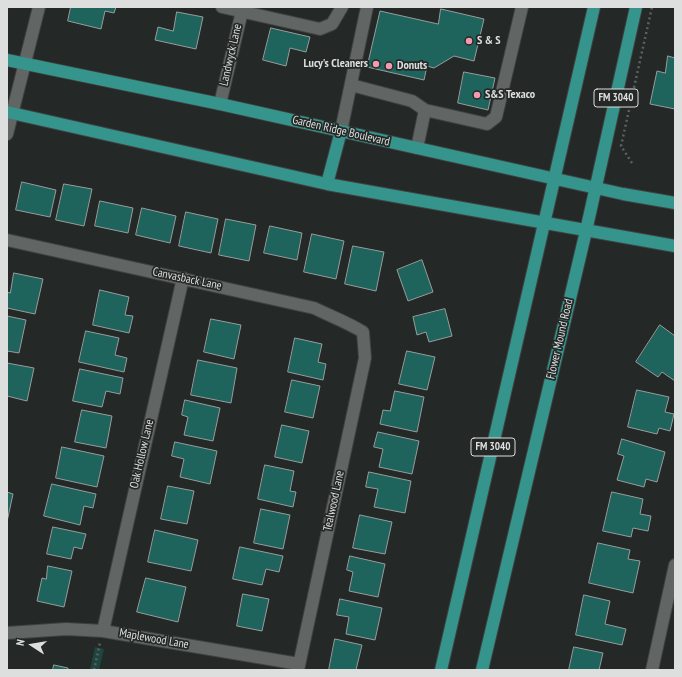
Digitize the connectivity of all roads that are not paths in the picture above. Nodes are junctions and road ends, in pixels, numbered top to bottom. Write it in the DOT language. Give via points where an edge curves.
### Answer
graph roads {
  1 [pos="39,7"];
  2 [pos="222,7"];
  3 [pos="342,7"];
  4 [pos="367,7"];
  5 [pos="522,7"];
  6 [pos="594,7"];
  7 [pos="636,7"];
  8 [pos="242,9"];
  9 [pos="7,60"];
  10 [pos="25,64"];
  11 [pos="351,85"];
  12 [pos="220,104"];
  13 [pos="425,110"];
  14 [pos="9,113"];
  15 [pos="342,132"];
  16 [pos="7,134"];
  17 [pos="417,148"];
  18 [pos="555,179"];
  19 [pos="327,184"];
  20 [pos="595,188"];
  21 [pos="675,203"];
  22 [pos="545,223"];
  23 [pos="586,231"];
  24 [pos="7,240"];
  25 [pos="675,246"];
  26 [pos="183,278"];
  27 [pos="363,332"];
  28 [pos="675,565"];
  29 [pos="103,631"];
  30 [pos="7,633"];
  31 [pos="299,667"];
  32 [pos="441,670"];
  33 [pos="482,670"];
  34 [pos="652,670"];
  1 -- 10 [label="street"];
  2 -- 8 [label="street"];
  3 -- 8 [label="street" via="332,24 320,28"];
  4 -- 11 [label="street"];
  5 -- 13 [label="street" via="496,117 487,124"];
  6 -- 18 [label="main road, FM 3040"];
  7 -- 20 [label="main road, Flower Mound Road / FM 3040"];
  8 -- 12 [label="street, Landwyck Lane"];
  9 -- 10 [label="main road, Garden Ridge Boulevard"];
  10 -- 12 [label="main road, Garden Ridge Boulevard"];
  10 -- 14 [label="street"];
  11 -- 13 [label="street" via="412,102"];
  11 -- 15 [label="street"];
  12 -- 15 [label="main road, Garden Ridge Boulevard"];
  13 -- 17 [label="street"];
  14 -- 16 [label="street"];
  14 -- 19 [label="main road"];
  15 -- 17 [label="main road, Garden Ridge Boulevard"];
  15 -- 19 [label="main road"];
  17 -- 18 [label="main road, Garden Ridge Boulevard"];
  18 -- 20 [label="main road, Garden Ridge Boulevard"];
  18 -- 22 [label="main road, FM 3040"];
  19 -- 22 [label="main road"];
  20 -- 21 [label="main road, Garden Ridge Boulevard"];
  20 -- 23 [label="main road, Flower Mound Road / FM 3040"];
  22 -- 23 [label="main road"];
  22 -- 32 [label="main road, FM 3040"];
  23 -- 25 [label="main road"];
  23 -- 33 [label="main road, Flower Mound Road / FM 3040"];
  24 -- 26 [label="street, Canvasback Lane"];
  26 -- 27 [label="street, Canvasback Lane" via="314,308 350,323"];
  26 -- 29 [label="street, Oak Hollow Lane"];
  27 -- 31 [label="street, Tealwood Lane" via="365,358"];
  28 -- 34 [label="street"];
  29 -- 30 [label="street, Maplewood Lane" via="66,629"];
  29 -- 31 [label="street, Maplewood Lane"];
}
